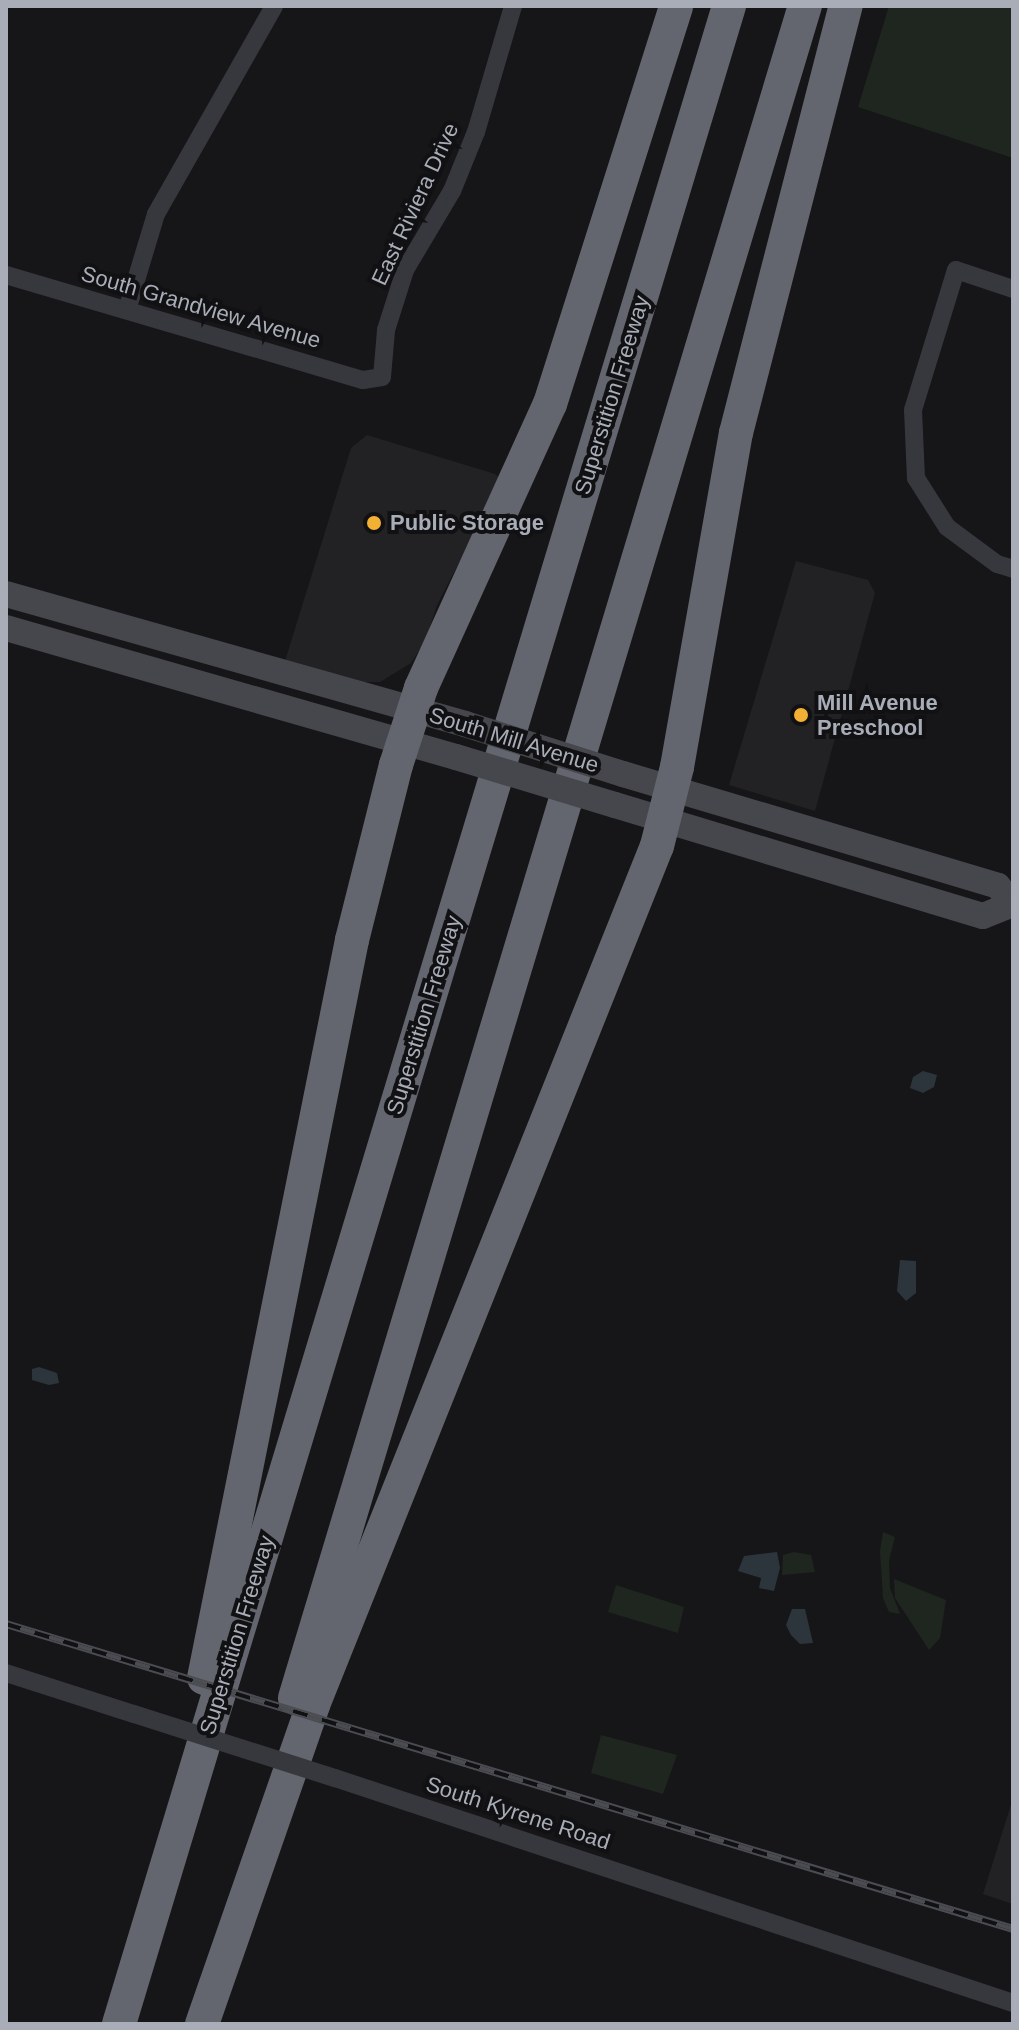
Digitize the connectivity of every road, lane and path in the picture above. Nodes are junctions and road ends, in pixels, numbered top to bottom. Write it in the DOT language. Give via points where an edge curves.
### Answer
graph roads {
  1 [pos="274,6"];
  2 [pos="513,6"];
  3 [pos="676,6"];
  4 [pos="729,6"];
  5 [pos="805,6"];
  6 [pos="846,6"];
  7 [pos="6,275"];
  8 [pos="1013,289"];
  9 [pos="127,310"];
  10 [pos="382,377"];
  11 [pos="1013,569"];
  12 [pos="6,594"];
  13 [pos="6,628"];
  14 [pos="413,709"];
  15 [pos="403,742"];
  16 [pos="668,804"];
  17 [pos="1012,905"];
  18 [pos="6,1673"];
  19 [pos="164,1878"];
  20 [pos="1013,2003"];
  21 [pos="119,2024"];
  22 [pos="200,2024"];
  1 -- 9 [label="street" via="156,214"];
  2 -- 10 [label="street, East Riviera Drive" via="452,191 405,270 386,330"];
  3 -- 14 [label="highway" via="550,404"];
  4 -- 19 [label="highway, Superstition Freeway"];
  5 -- 22 [label="highway"];
  6 -- 16 [label="highway" via="736,433"];
  7 -- 9 [label="street, South Grandview Avenue"];
  8 -- 11 [label="street" via="956,270 913,410 916,478 947,527 997,564"];
  9 -- 10 [label="street, South Grandview Avenue" via="363,380"];
  12 -- 14 [label="main road, South Mill Avenue"];
  13 -- 15 [label="main road, South Mill Avenue"];
  14 -- 15 [label="highway"];
  14 -- 16 [label="main road, South Mill Avenue, bridge" via="623,774"];
  15 -- 16 [label="main road, South Mill Avenue, bridge" via="615,805"];
  15 -- 19 [label="highway" via="352,940"];
  16 -- 17 [label="main road, South Mill Avenue" via="998,886"];
  16 -- 22 [label="highway" via="570,1067 313,1705"];
  18 -- 20 [label="street, South Kyrene Road, bridge"];
  19 -- 21 [label="highway, Superstition Freeway"];
}
